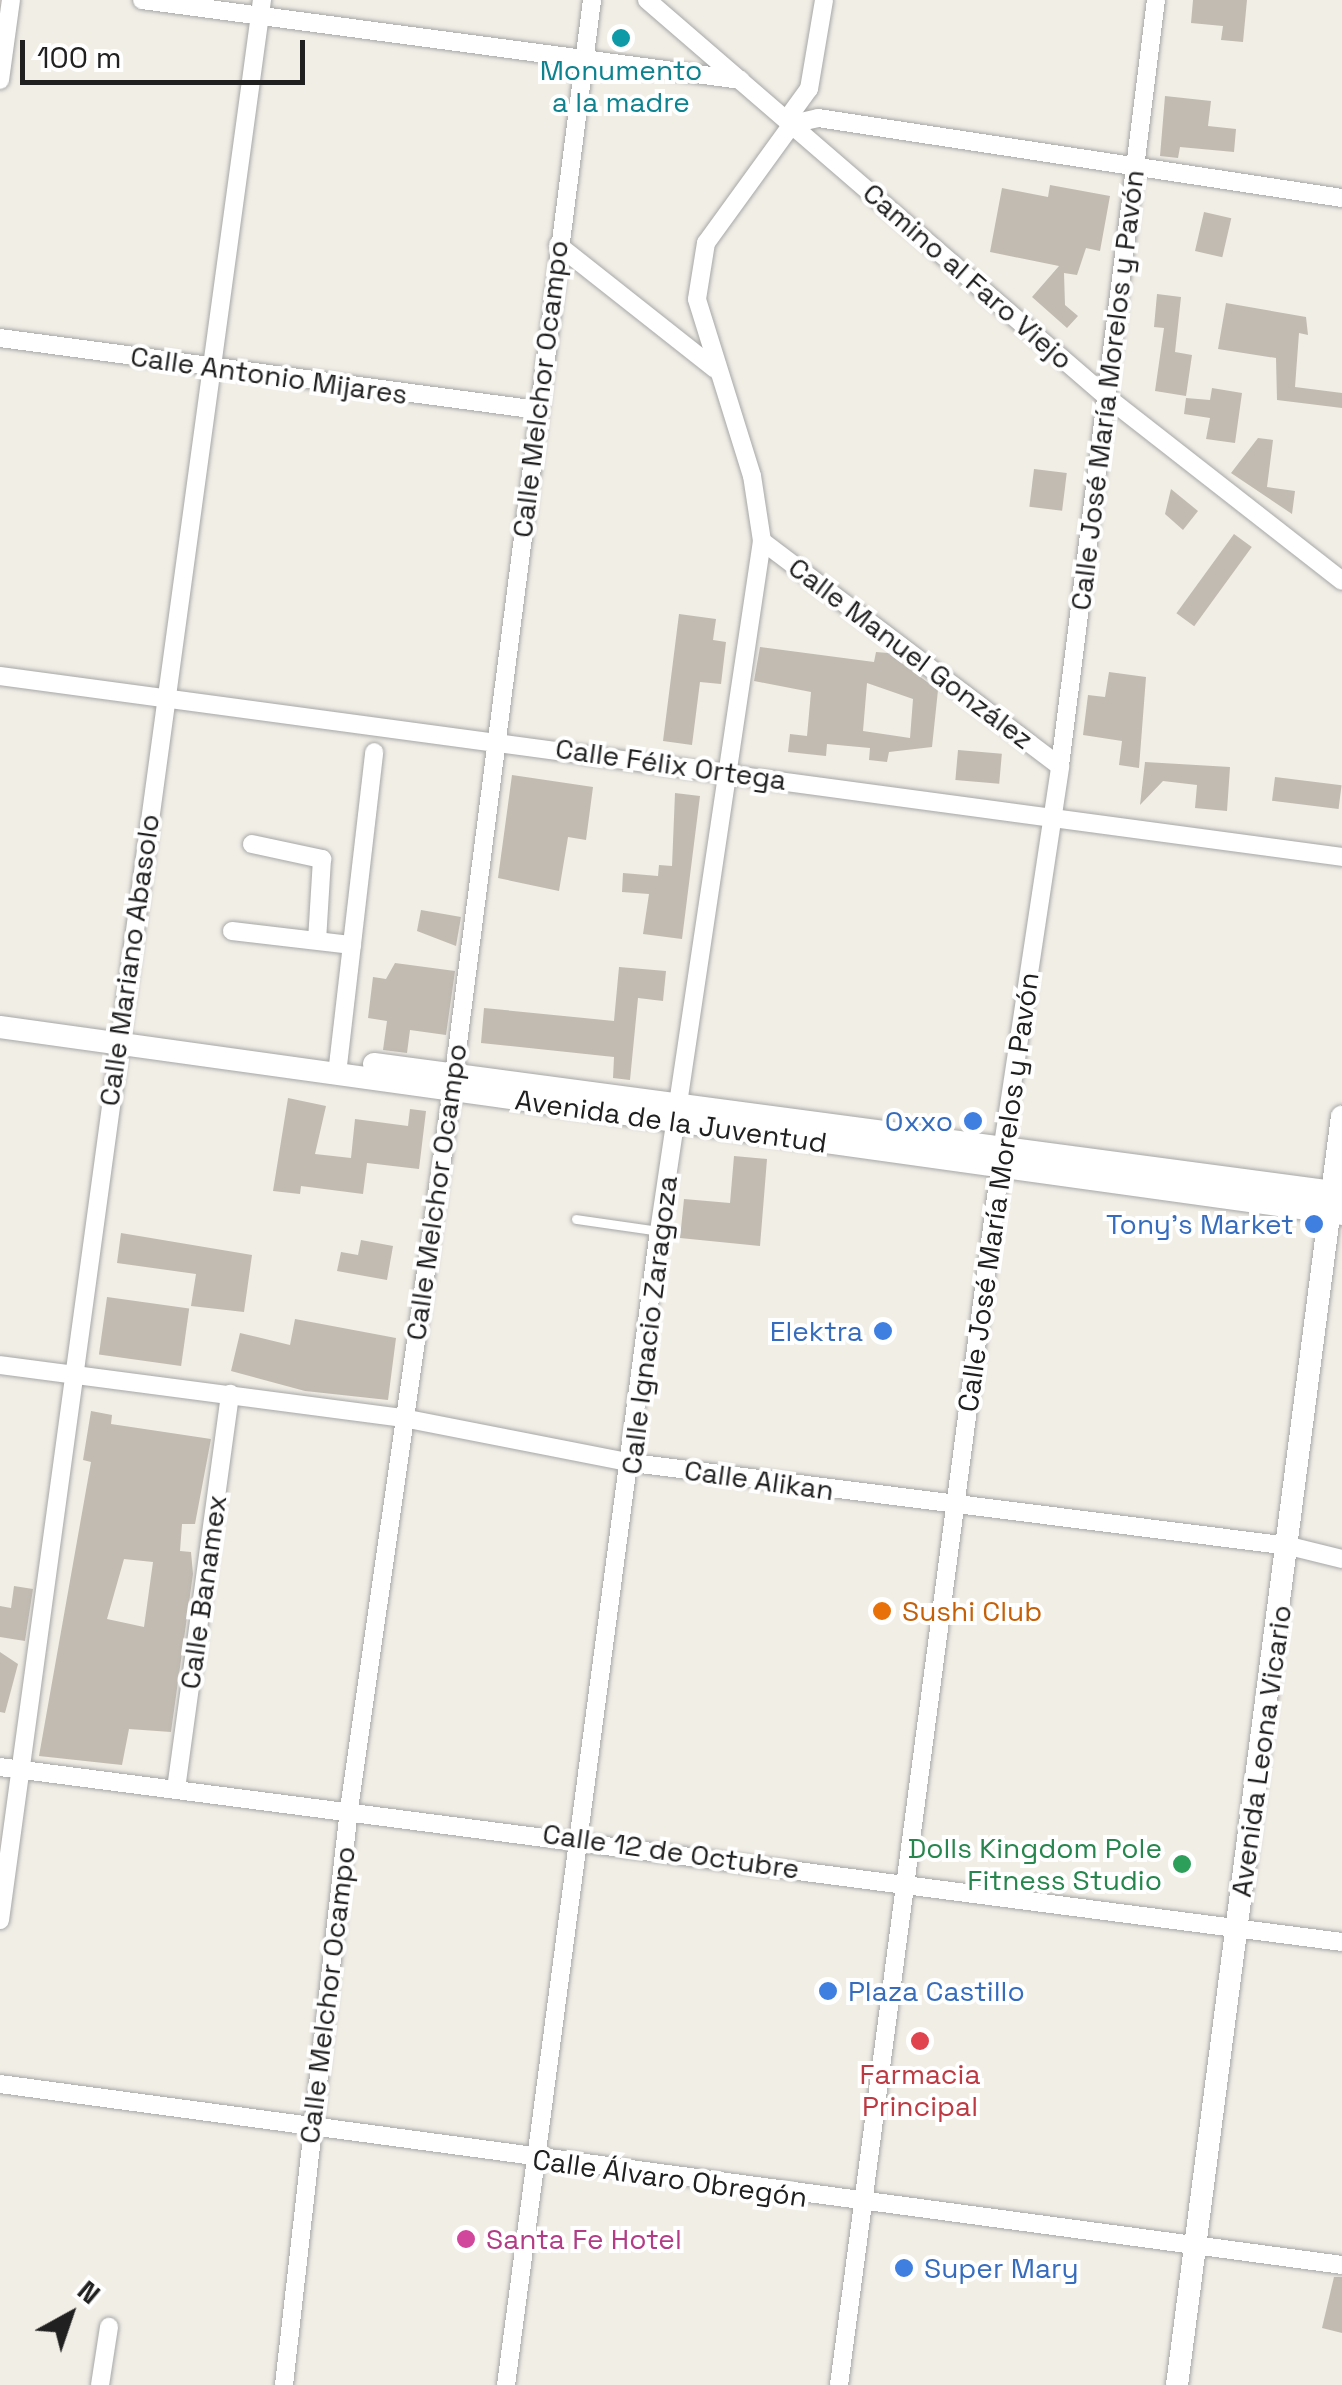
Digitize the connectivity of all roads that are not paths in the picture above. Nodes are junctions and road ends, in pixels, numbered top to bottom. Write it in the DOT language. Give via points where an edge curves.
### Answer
graph roads {
  1 [pos="12,0"];
  2 [pos="142,0"];
  3 [pos="592,0"];
  4 [pos="647,0"];
  5 [pos="824,0"];
  6 [pos="1156,0"];
  7 [pos="261,8"];
  8 [pos="585,60"];
  9 [pos="0,80"];
  10 [pos="742,80"];
  11 [pos="790,121"];
  12 [pos="1134,168"];
  13 [pos="1342,198"];
  14 [pos="558,245"];
  15 [pos="0,338"];
  16 [pos="208,367"];
  17 [pos="716,370"];
  18 [pos="1108,398"];
  19 [pos="538,410"];
  20 [pos="762,542"];
  21 [pos="1342,581"];
  22 [pos="0,676"];
  23 [pos="165,698"];
  24 [pos="495,739"];
  25 [pos="374,752"];
  26 [pos="1060,766"];
  27 [pos="724,771"];
  28 [pos="1052,819"];
  29 [pos="252,844"];
  30 [pos="1342,857"];
  31 [pos="232,931"];
  32 [pos="317,940"];
  33 [pos="352,945"];
  34 [pos="0,1012"];
  35 [pos="0,1027"];
  36 [pos="119,1036"];
  37 [pos="337,1066"];
  38 [pos="453,1082"];
  39 [pos="677,1112"];
  40 [pos="1342,1116"];
  41 [pos="1001,1156"];
  42 [pos="1336,1203"];
  43 [pos="576,1219"];
  44 [pos="659,1231"];
  45 [pos="0,1366"];
  46 [pos="72,1374"];
  47 [pos="230,1394"];
  48 [pos="403,1418"];
  49 [pos="632,1463"];
  50 [pos="954,1507"];
  51 [pos="1289,1546"];
  52 [pos="1342,1559"];
  53 [pos="10,1768"];
  54 [pos="176,1789"];
  55 [pos="349,1809"];
  56 [pos="582,1838"];
  57 [pos="908,1883"];
  58 [pos="0,1920"];
  59 [pos="1238,1926"];
  60 [pos="1342,1942"];
  61 [pos="0,2084"];
  62 [pos="311,2129"];
  63 [pos="538,2160"];
  64 [pos="864,2206"];
  65 [pos="1194,2248"];
  66 [pos="1342,2266"];
  67 [pos="109,2327"];
  68 [pos="100,2385"];
  69 [pos="284,2385"];
  70 [pos="506,2385"];
  71 [pos="840,2385"];
  72 [pos="1176,2385"];
  1 -- 9 [label="street"];
  2 -- 7 [label="street"];
  3 -- 8 [label="street, Calle Melchor Ocampo"];
  4 -- 10 [label="street, Camino al Faro Viejo"];
  5 -- 11 [label="street, Calle Ignacio Zaragoza" via="808,89"];
  6 -- 12 [label="street, Calle José María Morelos y Pavón"];
  7 -- 8 [label="street"];
  7 -- 16 [label="street, Calle Mariano Abasolo"];
  8 -- 10 [label="street"];
  8 -- 14 [label="street, Calle Melchor Ocampo"];
  10 -- 11 [label="street, Camino al Faro Viejo"];
  11 -- 12 [label="street" via="830,119"];
  11 -- 17 [label="street, Calle Ignacio Zaragoza" via="731,201 699,262 697,299"];
  11 -- 18 [label="street, Camino al Faro Viejo"];
  12 -- 13 [label="street"];
  12 -- 18 [label="street, Calle José María Morelos y Pavón"];
  14 -- 17 [label="street"];
  14 -- 19 [label="street, Calle Melchor Ocampo"];
  15 -- 16 [label="street, Calle Antonio Mijares"];
  16 -- 19 [label="street, Calle Antonio Mijares"];
  16 -- 23 [label="street, Calle Mariano Abasolo"];
  17 -- 20 [label="street, Calle Ignacio Zaragoza" via="752,476"];
  18 -- 21 [label="street, Camino al Faro Viejo"];
  18 -- 26 [label="street, Calle José María Morelos y Pavón"];
  19 -- 24 [label="street, Calle Melchor Ocampo"];
  20 -- 26 [label="street, Calle Manuel González"];
  20 -- 27 [label="street, Calle Ignacio Zaragoza"];
  22 -- 23 [label="street, Calle Félix Ortega"];
  23 -- 24 [label="street, Calle Félix Ortega"];
  23 -- 36 [label="street, Calle Mariano Abasolo"];
  24 -- 27 [label="street, Calle Félix Ortega"];
  24 -- 38 [label="street, Calle Melchor Ocampo"];
  25 -- 33 [label="street"];
  26 -- 28 [label="street, Calle José María Morelos y Pavón"];
  27 -- 28 [label="street, Calle Félix Ortega"];
  27 -- 39 [label="street, Calle Ignacio Zaragoza"];
  28 -- 30 [label="street, Calle Félix Ortega"];
  28 -- 41 [label="street, Calle José María Morelos y Pavón"];
  29 -- 32 [label="street" via="322,859"];
  31 -- 32 [label="street"];
  32 -- 33 [label="street"];
  33 -- 37 [label="street"];
  34 -- 36 [label="street, Avenida de la Juventud"];
  35 -- 36 [label="street, Avenida de la Juventud"];
  36 -- 37 [label="street, Avenida de la Juventud"];
  36 -- 46 [label="street, Calle Mariano Abasolo"];
  37 -- 38 [label="street, Avenida de la Juventud"];
  38 -- 39 [label="street, Avenida de la Juventud"];
  38 -- 48 [label="street, Calle Melchor Ocampo"];
  39 -- 41 [label="street, Avenida de la Juventud"];
  39 -- 44 [label="street, Calle Ignacio Zaragoza"];
  40 -- 42 [label="street, Avenida Leona Vicario"];
  41 -- 42 [label="street, Avenida de la Juventud"];
  41 -- 50 [label="street, Calle José María Morelos y Pavón"];
  42 -- 51 [label="street, Avenida Leona Vicario"];
  43 -- 44 [label="lane"];
  44 -- 49 [label="street, Calle Ignacio Zaragoza"];
  45 -- 46 [label="street, Calle Alikan"];
  46 -- 47 [label="street, Calle Alikan"];
  46 -- 53 [label="street, Calle Mariano Abasolo"];
  47 -- 48 [label="street, Calle Alikan"];
  47 -- 54 [label="street, Calle Banamex"];
  48 -- 49 [label="street, Calle Alikan"];
  48 -- 55 [label="street, Calle Melchor Ocampo"];
  49 -- 50 [label="street, Calle Alikan"];
  49 -- 56 [label="street, Calle Ignacio Zaragoza"];
  50 -- 51 [label="street, Calle Alikan"];
  50 -- 57 [label="street, Calle José María Morelos y Pavón"];
  51 -- 52 [label="street, Calle Alikan"];
  51 -- 59 [label="street, Avenida Leona Vicario"];
  53 -- 54 [label="street, Calle 12 de Octubre"];
  53 -- 58 [label="street, Calle Mariano Abasolo"];
  54 -- 55 [label="street, Calle 12 de Octubre"];
  55 -- 56 [label="street, Calle 12 de Octubre"];
  55 -- 62 [label="street, Calle Melchor Ocampo"];
  56 -- 57 [label="street, Calle 12 de Octubre"];
  56 -- 63 [label="street, Calle Ignacio Zaragoza"];
  57 -- 59 [label="street, Calle 12 de Octubre"];
  57 -- 64 [label="street, Calle José María Morelos y Pavón"];
  59 -- 60 [label="street, Calle 12 de Octubre"];
  59 -- 65 [label="street, Avenida Leona Vicario"];
  61 -- 62 [label="street, Calle Álvaro Obregón"];
  62 -- 63 [label="street, Calle Álvaro Obregón"];
  62 -- 69 [label="street, Calle Melchor Ocampo"];
  63 -- 64 [label="street, Calle Álvaro Obregón"];
  63 -- 70 [label="street, Calle Ignacio Zaragoza"];
  64 -- 65 [label="street, Calle Álvaro Obregón"];
  64 -- 71 [label="street, Calle José María Morelos y Pavón"];
  65 -- 66 [label="street, Calle Álvaro Obregón"];
  65 -- 72 [label="street, Avenida Leona Vicario"];
  67 -- 68 [label="street"];
}
